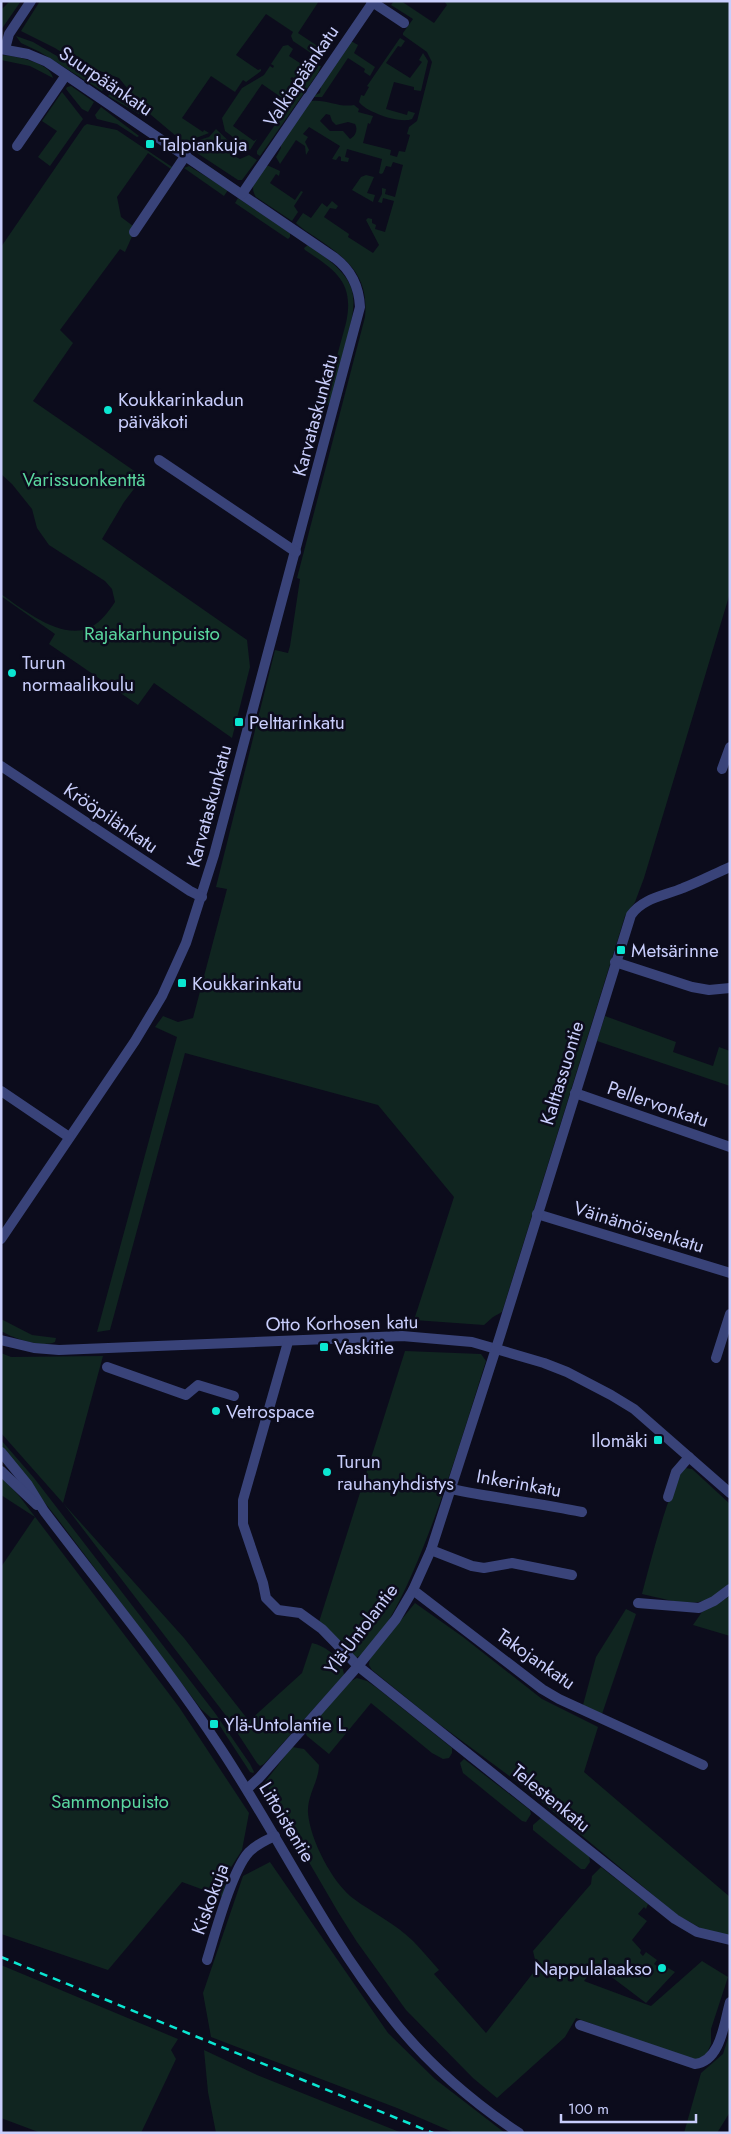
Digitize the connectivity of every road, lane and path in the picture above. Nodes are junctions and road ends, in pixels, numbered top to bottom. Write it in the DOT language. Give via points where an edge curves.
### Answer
graph roads {
  1 [pos="31,1"];
  2 [pos="372,2"];
  3 [pos="404,23"];
  4 [pos="3,49"];
  5 [pos="66,75"];
  6 [pos="17,146"];
  7 [pos="186,156"];
  8 [pos="242,194"];
  9 [pos="134,232"];
  10 [pos="335,258"];
  11 [pos="160,460"];
  12 [pos="296,552"];
  13 [pos="730,747"];
  14 [pos="1,766"];
  15 [pos="722,769"];
  16 [pos="730,867"];
  17 [pos="202,897"];
  18 [pos="615,962"];
  19 [pos="730,988"];
  20 [pos="1,1091"];
  21 [pos="575,1093"];
  22 [pos="69,1137"];
  23 [pos="730,1147"];
  24 [pos="537,1214"];
  25 [pos="1,1239"];
  26 [pos="730,1273"];
  27 [pos="730,1314"];
  28 [pos="1,1340"];
  29 [pos="288,1342"];
  30 [pos="495,1348"];
  31 [pos="716,1358"];
  32 [pos="107,1367"];
  33 [pos="234,1396"];
  34 [pos="1,1452"];
  35 [pos="690,1457"];
  36 [pos="1,1471"];
  37 [pos="451,1489"];
  38 [pos="730,1493"];
  39 [pos="668,1497"];
  40 [pos="44,1510"];
  41 [pos="582,1512"];
  42 [pos="431,1550"];
  43 [pos="572,1575"];
  44 [pos="730,1589"];
  45 [pos="413,1590"];
  46 [pos="638,1603"];
  47 [pos="358,1666"];
  48 [pos="703,1765"];
  49 [pos="247,1789"];
  50 [pos="275,1836"];
  51 [pos="730,1940"];
  52 [pos="207,1960"];
  53 [pos="730,2002"];
  54 [pos="580,2025"];
  55 [pos="519,2133"];
  1 -- 4 [label="street"];
  2 -- 3 [label="street"];
  2 -- 8 [label="street, Valkiapäänkatu"];
  4 -- 5 [label="street, Suurpäänkatu" via="38,57"];
  5 -- 6 [label="street"];
  5 -- 7 [label="street, Suurpäänkatu"];
  7 -- 8 [label="street, Suurpäänkatu"];
  7 -- 9 [label="street"];
  8 -- 10 [label="street, Suurpäänkatu"];
  10 -- 12 [label="street, Karvataskunkatu" via="355,281 360,307"];
  11 -- 12 [label="street"];
  12 -- 17 [label="street, Karvataskunkatu"];
  13 -- 15 [label="street"];
  14 -- 17 [label="street, Krööpilänkatu"];
  16 -- 18 [label="street, Kalttassuontie" via="637,906 630,915"];
  17 -- 22 [label="street, Karvataskunkatu" via="162,996"];
  18 -- 19 [label="street" via="692,987 709,990"];
  18 -- 21 [label="street, Kalttassuontie"];
  20 -- 22 [label="street"];
  21 -- 23 [label="street, Pellervonkatu"];
  21 -- 24 [label="street, Kalttassuontie"];
  22 -- 25 [label="street, Karvataskunkatu"];
  24 -- 26 [label="street, Väinämöisenkatu"];
  24 -- 30 [label="street, Kalttassuontie"];
  27 -- 31 [label="street"];
  28 -- 29 [label="street, Otto Korhosen katu" via="59,1350"];
  29 -- 30 [label="street, Otto Korhosen katu" via="402,1336 450,1339"];
  29 -- 47 [label="street" via="243,1500 243,1524 264,1583 266,1598 278,1610 300,1613 322,1629"];
  30 -- 35 [label="street, Otto Korhosen katu" via="567,1372 611,1395 634,1409"];
  30 -- 37 [label="street, Ylä-Untolantie"];
  32 -- 33 [label="street" via="186,1395 198,1384"];
  34 -- 40 [label="street, Littoistentie"];
  35 -- 38 [label="street, Otto Korhosen katu"];
  35 -- 39 [label="street" via="676,1472"];
  36 -- 40 [label="street, Littoistentie"];
  37 -- 41 [label="street, Inkerinkatu"];
  37 -- 42 [label="street, Ylä-Untolantie"];
  40 -- 49 [label="street, Littoistentie" via="198,1714"];
  42 -- 43 [label="street" via="472,1566 484,1568 512,1563"];
  42 -- 45 [label="street, Ylä-Untolantie"];
  44 -- 46 [label="street" via="699,1608"];
  45 -- 47 [label="street, Ylä-Untolantie" via="396,1619"];
  45 -- 48 [label="street, Takojankatu" via="542,1689"];
  47 -- 49 [label="street, Ylä-Untolantie"];
  47 -- 51 [label="street, Telestenkatu" via="675,1920 697,1932"];
  49 -- 50 [label="street, Littoistentie"];
  50 -- 52 [label="street, Kiskokuja" via="249,1852 242,1862"];
  50 -- 55 [label="street, Littoistentie" via="353,1965 391,2017 456,2084"];
  53 -- 54 [label="street" via="716,2050 702,2063 695,2064"];
}
